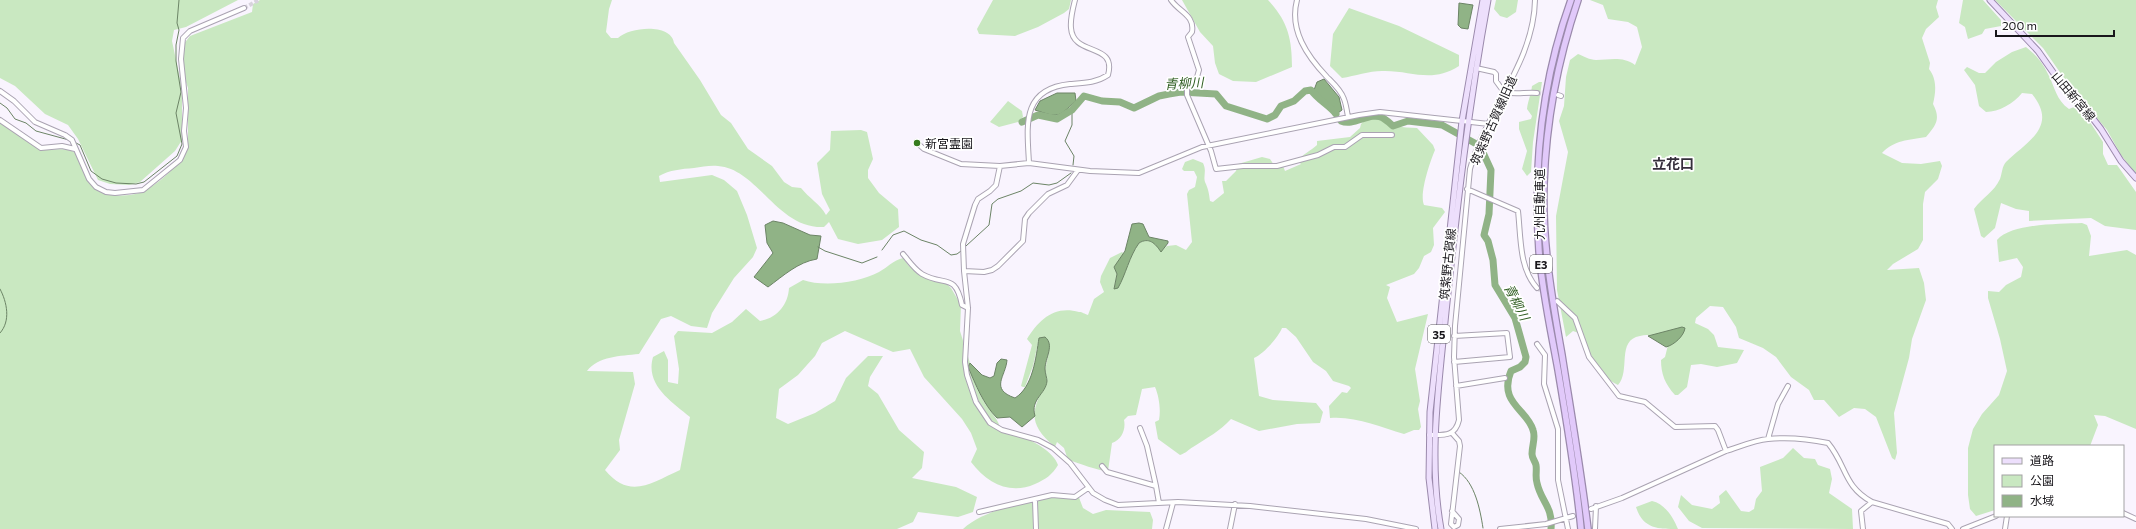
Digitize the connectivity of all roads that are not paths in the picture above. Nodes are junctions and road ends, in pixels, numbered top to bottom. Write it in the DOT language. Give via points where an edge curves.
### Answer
graph roads {
  1 [pos="1075,0"];
  2 [pos="1171,0"];
  3 [pos="1297,0"];
  4 [pos="1483,0"];
  5 [pos="1488,0"];
  6 [pos="1535,0"];
  7 [pos="1571,0"];
  8 [pos="1578,0"];
  9 [pos="1990,0"];
  10 [pos="244,8"];
  11 [pos="1476,68"];
  12 [pos="0,91"];
  13 [pos="1504,92"];
  14 [pos="1537,93"];
  15 [pos="1348,117"];
  16 [pos="0,120"];
  17 [pos="1465,121"];
  18 [pos="1489,124"];
  19 [pos="1392,135"];
  20 [pos="1463,140"];
  21 [pos="916,142"];
  22 [pos="1209,145"];
  23 [pos="75,149"];
  24 [pos="1029,163"];
  25 [pos="1000,166"];
  26 [pos="1078,170"];
  27 [pos="2136,178"];
  28 [pos="1467,189"];
  29 [pos="903,254"];
  30 [pos="964,271"];
  31 [pos="1537,288"];
  32 [pos="1557,301"];
  33 [pos="968,308"];
  34 [pos="1454,336"];
  35 [pos="1537,344"];
  36 [pos="1454,362"];
  37 [pos="1505,378"];
  38 [pos="1456,386"];
  39 [pos="1788,386"];
  40 [pos="1140,428"];
  41 [pos="1452,433"];
  42 [pos="1429,435"];
  43 [pos="1435,435"];
  44 [pos="1768,439"];
  45 [pos="1726,451"];
  46 [pos="1102,466"];
  47 [pos="1156,486"];
  48 [pos="1088,488"];
  49 [pos="1035,501"];
  50 [pos="1872,502"];
  51 [pos="1159,503"];
  52 [pos="1173,503"];
  53 [pos="1235,504"];
  54 [pos="1596,506"];
  55 [pos="1591,509"];
  56 [pos="1452,511"];
  57 [pos="979,512"];
  58 [pos="2124,514"];
  59 [pos="1573,516"];
  60 [pos="1994,517"];
  61 [pos="2007,517"];
  62 [pos="1566,518"];
  63 [pos="2136,520"];
  64 [pos="1036,529"];
  65 [pos="1166,529"];
  66 [pos="1230,529"];
  67 [pos="1416,529"];
  68 [pos="1435,529"];
  69 [pos="1440,529"];
  70 [pos="1500,529"];
  71 [pos="1568,529"];
  72 [pos="1581,529"];
  73 [pos="1588,529"];
  74 [pos="1595,529"];
  75 [pos="1862,529"];
  76 [pos="1952,529"];
  77 [pos="1962,529"];
  78 [pos="2005,529"];
  1 -- 24 [label="street" via="1070,28 1073,35 1079,43 1109,59 1110,68 1108,75 1090,82 1061,85 1046,90 1036,99 1029,115"];
  2 -- 22 [label="street" via="1190,17 1192,22 1188,40 1199,70 1187,93"];
  3 -- 15 [label="street" via="1297,27 1304,48 1310,59 1343,97"];
  4 -- 17 [label="main road, 筑紫野古賀線 / 35"];
  5 -- 11 [label="main road, 筑紫野古賀線 / 35"];
  6 -- 13 [label="street, 筑紫野古賀線旧道" via="1530,36"];
  7 -- 72 [label="highway, 九州自動車道 / E3" via="1544,105 1539,148 1538,214 1543,284 1573,464"];
  8 -- 73 [label="highway, 九州自動車道 / E3" via="1565,41 1550,118 1544,185 1552,297 1580,464"];
  9 -- 27 [label="main road, 山田新宮線" via="2038,51 2067,92 2101,128"];
  10 -- 23 [label="street" via="190,31 183,38 181,59 186,108 186,147 180,160 166,172 143,190 106,192 92,184"];
  11 -- 13 [label="street" via="1494,72 1496,81"];
  11 -- 17 [label="main road, 筑紫野古賀線 / 35"];
  12 -- 23 [label="street" via="35,122 66,135 72,140"];
  13 -- 14 [label="street" via="1524,95 1528,92"];
  13 -- 18 [label="street, 筑紫野古賀線旧道"];
  15 -- 17 [label="street" via="1380,112"];
  15 -- 22 [label="street"];
  16 -- 23 [label="street" via="41,148 62,146"];
  17 -- 18 [label="street"];
  17 -- 20 [label="main road, 筑紫野古賀線 / 35"];
  18 -- 28 [label="street, 筑紫野古賀線旧道" via="1470,169"];
  19 -- 22 [label="street" via="1362,135 1345,147 1334,147 1318,155 1277,166 1225,169 1216,169"];
  20 -- 42 [label="main road, 筑紫野古賀線 / 35"];
  20 -- 43 [label="main road, 筑紫野古賀線 / 35"];
  21 -- 25 [label="street" via="924,149 961,164"];
  22 -- 26 [label="street" via="1139,173"];
  24 -- 25 [label="street"];
  24 -- 26 [label="street"];
  25 -- 30 [label="street" via="996,185 978,199 975,205 963,244"];
  26 -- 30 [label="street" via="1066,185 1048,194 1029,213 1025,220 1023,240 998,266 984,272"];
  28 -- 31 [label="street" via="1518,211 1525,269"];
  28 -- 34 [label="street, 筑紫野古賀線旧道"];
  29 -- 33 [label="street" via="921,273 952,283 959,291 962,306"];
  30 -- 33 [label="street"];
  32 -- 45 [label="street" via="1575,318 1589,357 1619,396 1644,402 1676,427 1715,426"];
  33 -- 48 [label="street" via="965,362 967,375 976,402 986,419 1002,430 1038,440 1053,448 1070,463"];
  34 -- 36 [label="street, 筑紫野古賀線旧道"];
  34 -- 36 [label="street" via="1508,333 1510,356"];
  35 -- 62 [label="street" via="1545,355 1544,384 1558,429 1558,480"];
  36 -- 38 [label="street, 筑紫野古賀線旧道"];
  37 -- 38 [label="street"];
  38 -- 41 [label="street, 筑紫野古賀線旧道" via="1459,420"];
  39 -- 44 [label="street" via="1778,404"];
  40 -- 47 [label="street"];
  41 -- 43 [label="street" via="1446,436"];
  41 -- 56 [label="street" via="1460,446"];
  42 -- 43 [label="street"];
  42 -- 68 [label="main road, 筑紫野古賀線 / 35" via="1430,500"];
  43 -- 69 [label="main road, 筑紫野古賀線 / 35" via="1436,500"];
  44 -- 45 [label="street"];
  44 -- 50 [label="street" via="1812,439 1828,443 1837,455 1851,485"];
  45 -- 54 [label="street" via="1622,498"];
  46 -- 47 [label="street" via="1106,472"];
  47 -- 51 [label="street"];
  48 -- 49 [label="street" via="1075,497 1058,495"];
  48 -- 51 [label="street" via="1105,500 1118,505"];
  49 -- 57 [label="street"];
  49 -- 64 [label="street"];
  50 -- 75 [label="street" via="1861,511"];
  50 -- 76 [label="street" via="1948,524"];
  51 -- 52 [label="street"];
  52 -- 53 [label="street"];
  52 -- 65 [label="street"];
  53 -- 66 [label="street"];
  53 -- 67 [label="street" via="1366,519"];
  54 -- 55 [label="street"];
  54 -- 74 [label="street"];
  58 -- 63 [label="street"];
  59 -- 62 [label="street"];
  60 -- 77 [label="street"];
  61 -- 78 [label="street"];
  62 -- 70 [label="street" via="1546,524"];
  62 -- 71 [label="street"];
}
